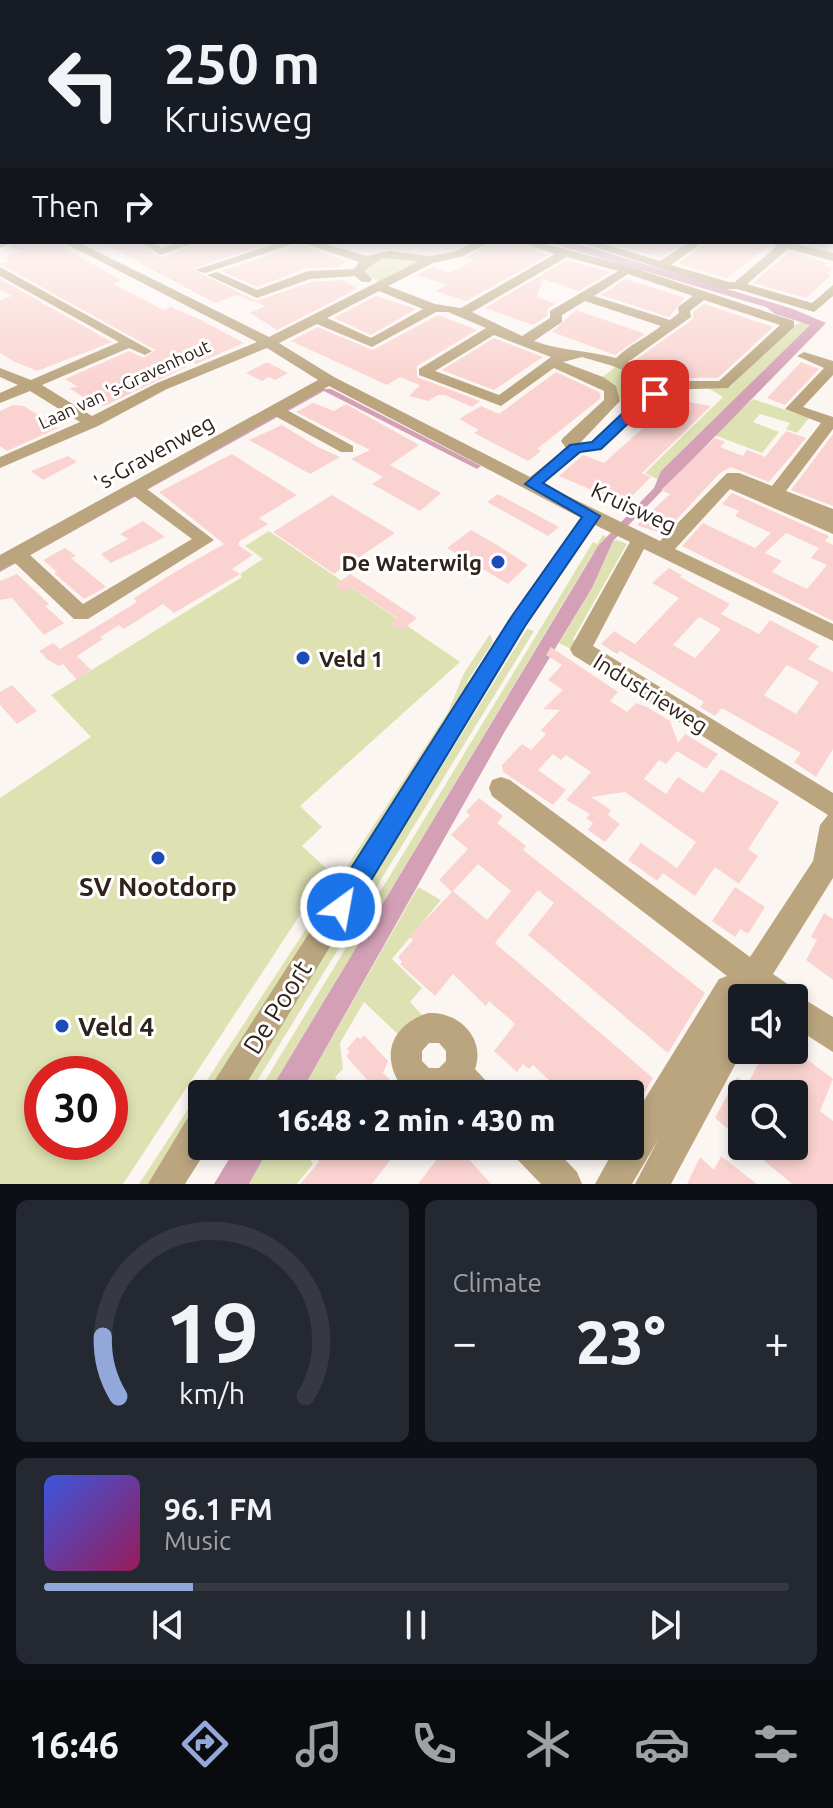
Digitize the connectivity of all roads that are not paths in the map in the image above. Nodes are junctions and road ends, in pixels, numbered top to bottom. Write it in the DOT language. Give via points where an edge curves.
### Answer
graph roads {
  1 [pos="133,274"];
  2 [pos="215,274"];
  3 [pos="320,274"];
  4 [pos="361,274"];
  5 [pos="402,274"];
  6 [pos="528,274"];
  7 [pos="620,274"];
  8 [pos="631,274"];
  9 [pos="691,274"];
  10 [pos="749,274"];
  11 [pos="3,276"];
  12 [pos="738,285"];
  13 [pos="379,286"];
  14 [pos="833,289"];
  15 [pos="583,296"];
  16 [pos="700,297"];
  17 [pos="569,305"];
  18 [pos="433,308"];
  19 [pos="461,313"];
  20 [pos="602,316"];
  21 [pos="317,319"];
  22 [pos="671,325"];
  23 [pos="631,326"];
  24 [pos="493,330"];
  25 [pos="658,335"];
  26 [pos="524,341"];
  27 [pos="267,342"];
  28 [pos="129,343"];
  29 [pos="145,351"];
  30 [pos="804,356"];
  31 [pos="557,359"];
  32 [pos="619,363"];
  33 [pos="833,366"];
  34 [pos="0,372"];
  35 [pos="329,380"];
  36 [pos="31,385"];
  37 [pos="654,386"];
  38 [pos="0,398"];
  39 [pos="280,413"];
  40 [pos="832,422"];
  41 [pos="92,423"];
  42 [pos="576,448"];
  43 [pos="347,449"];
  44 [pos="0,463"];
  45 [pos="532,484"];
  46 [pos="138,490"];
  47 [pos="773,496"];
  48 [pos="833,516"];
  49 [pos="617,527"];
  50 [pos="833,528"];
  51 [pos="665,548"];
  52 [pos="15,558"];
  53 [pos="833,633"];
  54 [pos="501,788"];
  55 [pos="832,813"];
  56 [pos="747,984"];
  57 [pos="754,984"];
  58 [pos="728,993"];
  59 [pos="808,1018"];
  60 [pos="833,1036"];
  61 [pos="728,1046"];
  62 [pos="231,1080"];
  63 [pos="188,1148"];
  64 [pos="542,1160"];
  65 [pos="165,1184"];
  66 [pos="565,1184"];
  67 [pos="612,1184"];
  68 [pos="652,1184"];
  1 -- 27 [label="street, Kruisweg"];
  2 -- 3 [label="street" via="257,294"];
  4 -- 13 [label="street"];
  5 -- 13 [label="street, Laan van 's-Gravenhout"];
  6 -- 19 [label="street"];
  7 -- 15 [label="street"];
  8 -- 16 [label="street"];
  9 -- 12 [label="street"];
  10 -- 12 [label="street"];
  11 -- 28 [label="street"];
  12 -- 14 [label="street" via="814,308"];
  13 -- 18 [label="street"];
  13 -- 21 [label="street, Laan van 's-Gravenhout"];
  15 -- 17 [label="street"];
  15 -- 22 [label="street"];
  16 -- 22 [label="street"];
  16 -- 37 [label="street" via="789,324 723,385"];
  17 -- 20 [label="street"];
  17 -- 26 [label="street"];
  18 -- 19 [label="street"];
  18 -- 21 [label="street" via="372,343"];
  19 -- 24 [label="street" via="492,324"];
  21 -- 27 [label="street, Laan van 's-Gravenhout"];
  22 -- 25 [label="street"];
  23 -- 25 [label="street"];
  24 -- 26 [label="street"];
  24 -- 31 [label="street" via="424,372 495,402"];
  25 -- 32 [label="street"];
  26 -- 31 [label="street"];
  27 -- 35 [label="street, Kruisweg"];
  27 -- 41 [label="street, Laan van 's-Gravenhout" via="162,386"];
  28 -- 29 [label="street"];
  28 -- 36 [label="street"];
  30 -- 33 [label="street"];
  31 -- 32 [label="street" via="575,352"];
  31 -- 42 [label="street" via="611,389 606,408 573,435 569,444"];
  32 -- 37 [label="street"];
  33 -- 40 [label="street" via="793,409"];
  34 -- 36 [label="street"];
  35 -- 39 [label="street, 's-Gravenweg"];
  35 -- 45 [label="street, Kruisweg"];
  36 -- 38 [label="street"];
  36 -- 41 [label="street"];
  37 -- 42 [label="street" via="654,401 645,409 631,413 596,446"];
  39 -- 43 [label="street"];
  39 -- 46 [label="street, 's-Gravenweg"];
  40 -- 47 [label="street"];
  41 -- 44 [label="street, Laan van 's-Gravenhout"];
  42 -- 45 [label="street"];
  45 -- 49 [label="street, Kruisweg"];
  46 -- 52 [label="street, 's-Gravenweg"];
  46 -- 52 [label="street" via="205,540 81,614"];
  47 -- 48 [label="street"];
  47 -- 50 [label="street"];
  47 -- 51 [label="street" via="733,477"];
  49 -- 51 [label="street, Kruisweg"];
  49 -- 55 [label="street, Industrieweg" via="581,649"];
  49 -- 62 [label="street, De Poort" via="519,621"];
  51 -- 53 [label="street, Kruisweg"];
  54 -- 56 [label="street"];
  55 -- 57 [label="street, Industrieweg" via="826,865"];
  58 -- 67 [label="street, Industrieweg"];
  59 -- 60 [label="street"];
  61 -- 68 [label="street"];
  63 -- 65 [label="street"];
  64 -- 66 [label="street"];
}
